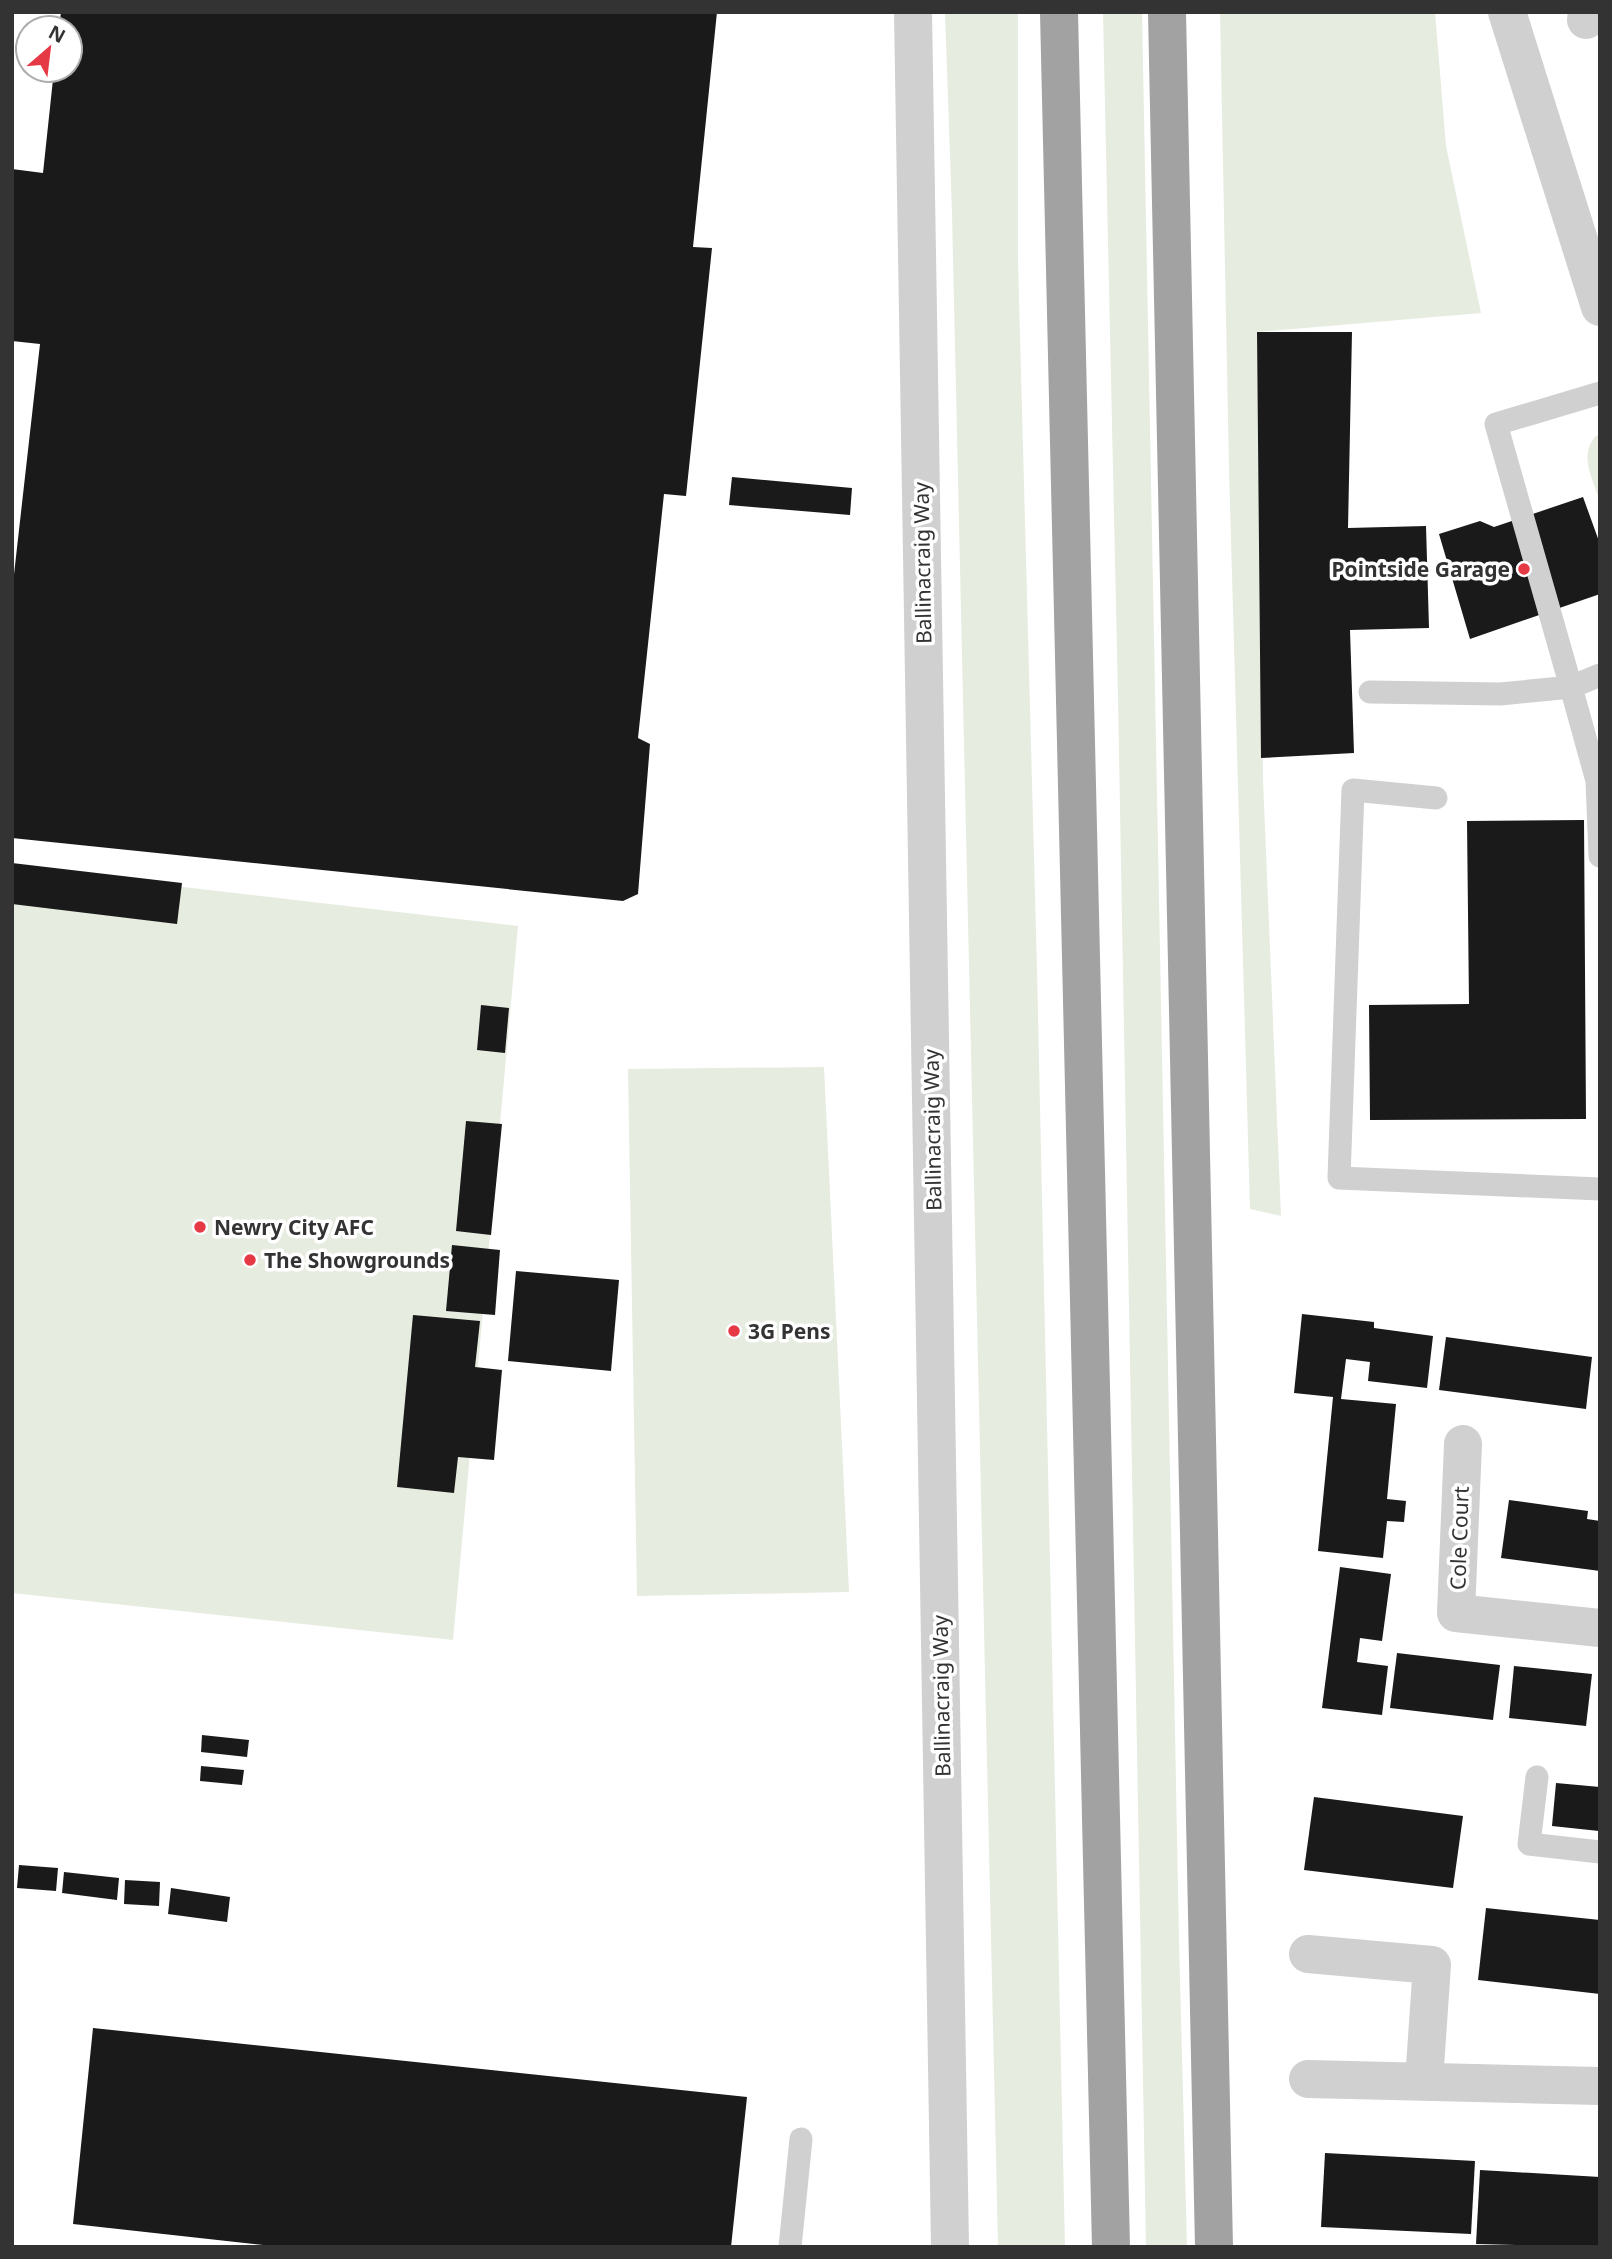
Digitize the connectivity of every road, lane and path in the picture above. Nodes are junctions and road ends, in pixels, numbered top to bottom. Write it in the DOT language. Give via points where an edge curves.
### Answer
graph roads {
  1 [pos="913,12"];
  2 [pos="1059,12"];
  3 [pos="1167,12"];
  4 [pos="1507,12"];
  5 [pos="1600,307"];
  6 [pos="1600,393"];
  7 [pos="1600,676"];
  8 [pos="1571,687"];
  9 [pos="1370,692"];
  10 [pos="1436,798"];
  11 [pos="1600,856"];
  12 [pos="1600,1189"];
  13 [pos="1463,1444"];
  14 [pos="1600,1628"];
  15 [pos="1537,1777"];
  16 [pos="1600,1852"];
  17 [pos="1308,1954"];
  18 [pos="1308,2079"];
  19 [pos="1424,2081"];
  20 [pos="1600,2086"];
  21 [pos="801,2139"];
  22 [pos="790,2247"];
  23 [pos="950,2247"];
  24 [pos="1111,2247"];
  25 [pos="1214,2247"];
  1 -- 23 [label="street, Ballinacraig Way"];
  2 -- 24 [label="highway"];
  3 -- 25 [label="highway"];
  4 -- 5 [label="street"];
  6 -- 8 [label="lane" via="1496,424"];
  7 -- 8 [label="lane"];
  8 -- 9 [label="lane" via="1500,694"];
  8 -- 11 [label="lane" via="1597,781"];
  10 -- 12 [label="lane" via="1353,790 1339,1178"];
  13 -- 14 [label="street, Cole Court" via="1455,1613"];
  15 -- 16 [label="lane" via="1529,1844"];
  17 -- 19 [label="street" via="1432,1965"];
  18 -- 19 [label="street"];
  19 -- 20 [label="street"];
  21 -- 22 [label="lane"];
}
